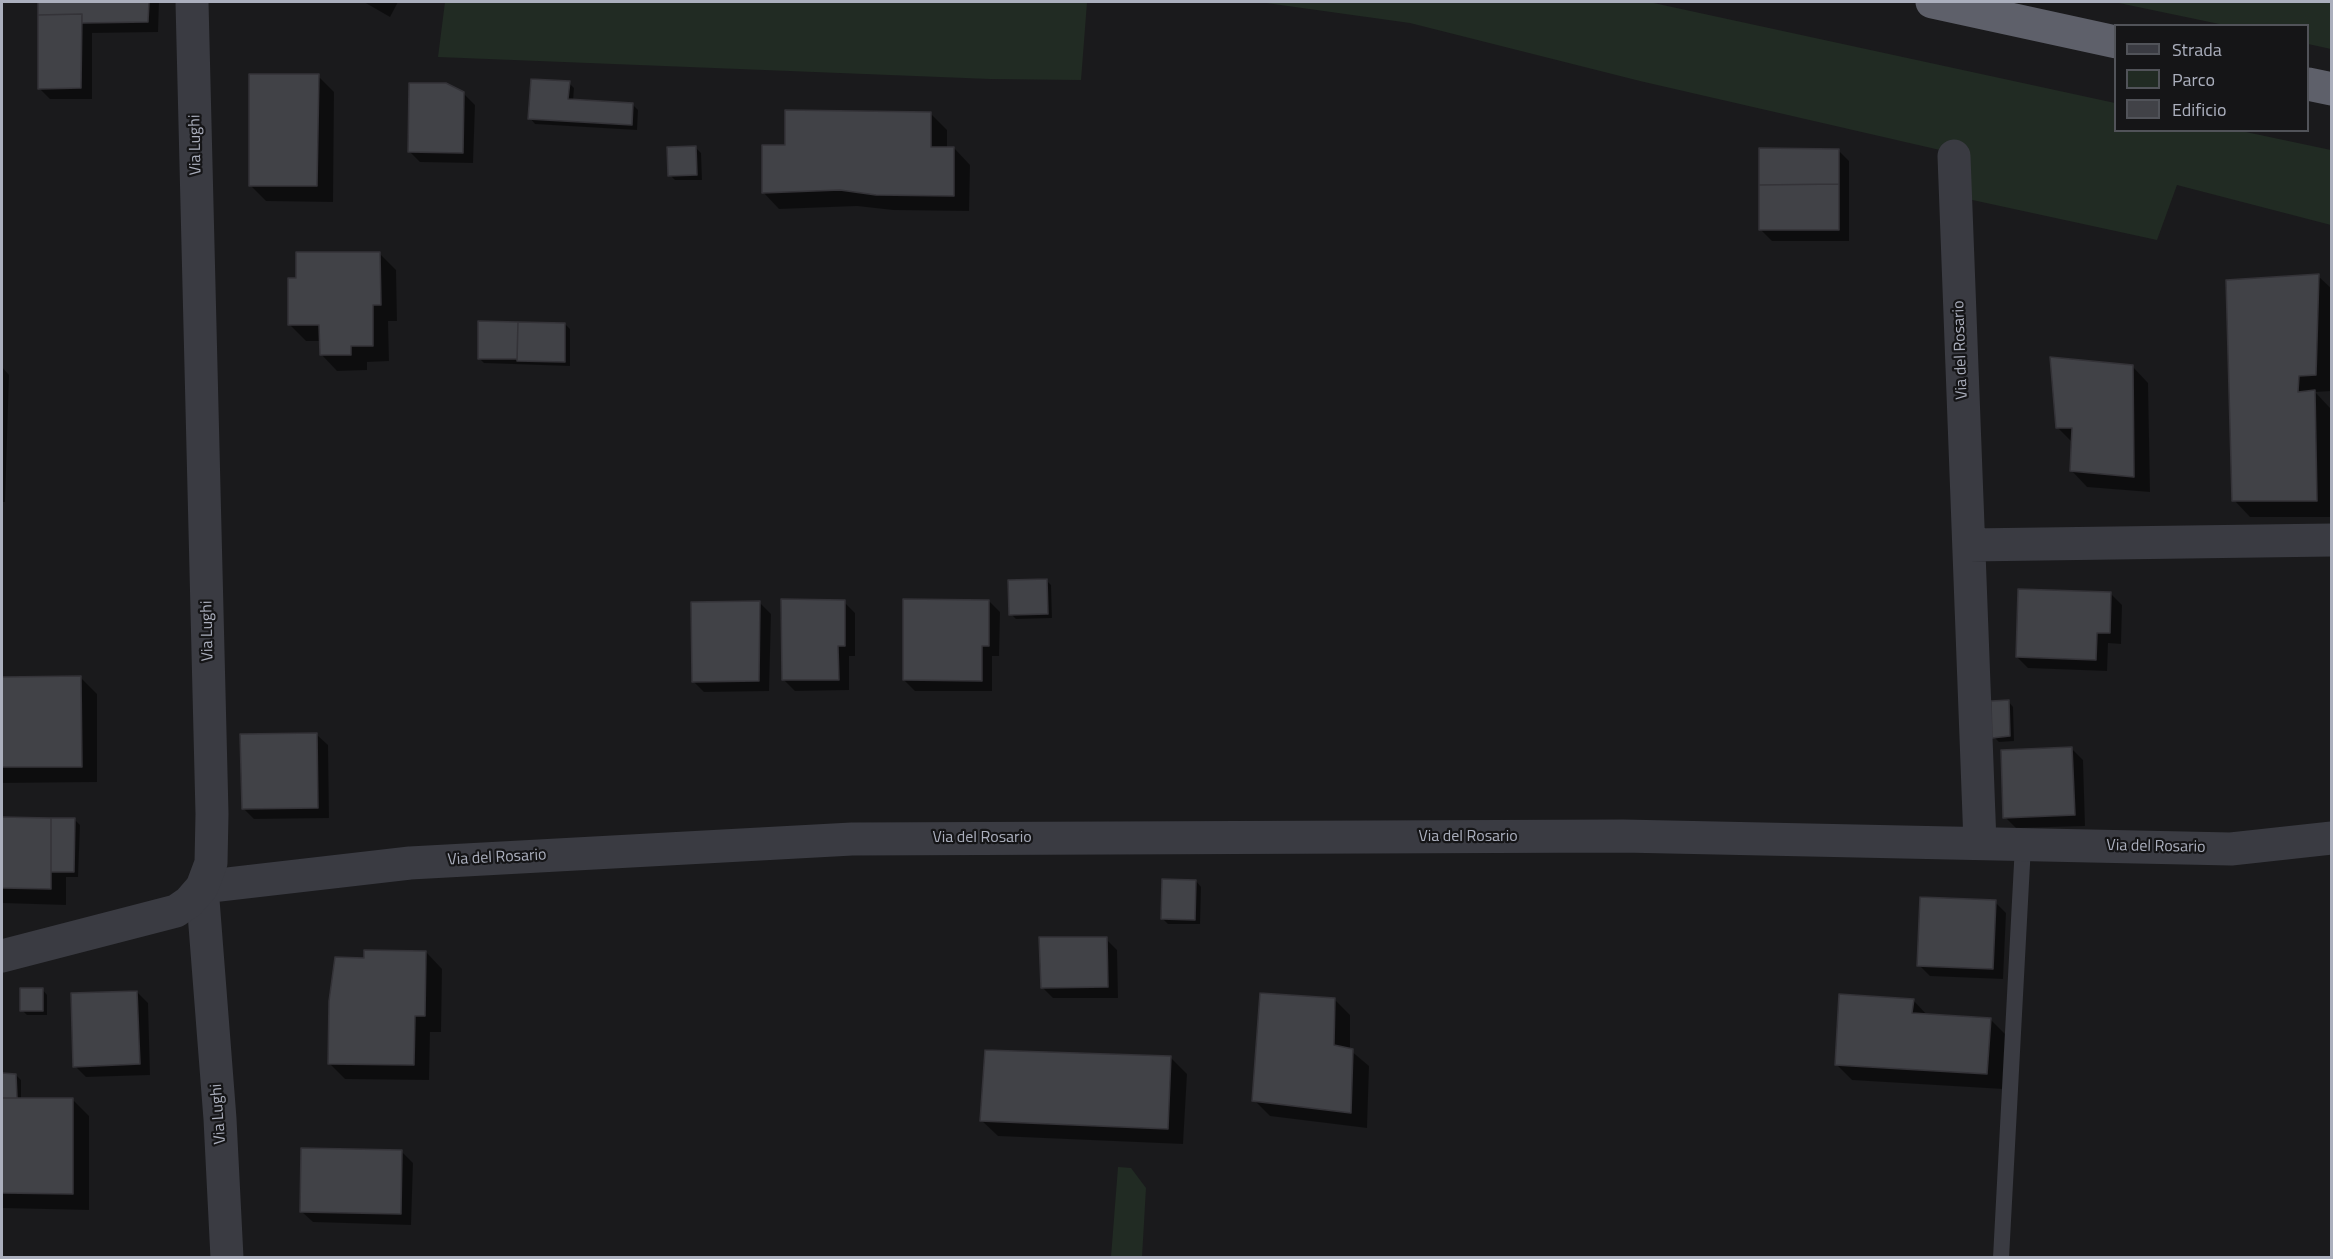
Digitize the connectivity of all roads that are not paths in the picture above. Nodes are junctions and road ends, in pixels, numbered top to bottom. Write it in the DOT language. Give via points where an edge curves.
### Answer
graph roads {
  1 [pos="192,2"];
  2 [pos="1932,2"];
  3 [pos="2020,2"];
  4 [pos="2084,35"];
  5 [pos="2114,42"];
  6 [pos="2309,84"];
  7 [pos="2331,89"];
  8 [pos="1954,156"];
  9 [pos="2331,540"];
  10 [pos="1968,544"];
  11 [pos="2331,838"];
  12 [pos="1980,843"];
  13 [pos="2023,845"];
  14 [pos="202,887"];
  15 [pos="2,956"];
  16 [pos="227,1257"];
  17 [pos="2001,1257"];
  1 -- 14 [label="street, Via Lughi" via="212,814 210,863"];
  2 -- 4 [label="highway"];
  3 -- 4 [label="highway"];
  4 -- 5 [label="highway"];
  6 -- 7 [label="highway"];
  8 -- 10 [label="street, Via del Rosario"];
  9 -- 10 [label="street"];
  10 -- 12 [label="street, Via del Rosario"];
  11 -- 13 [label="street, Via del Rosario" via="2231,849"];
  12 -- 13 [label="street, Via del Rosario"];
  12 -- 14 [label="street, Via del Rosario" via="1623,836 852,839 410,863"];
  13 -- 17 [label="lane"];
  14 -- 15 [label="street" via="176,911"];
  14 -- 16 [label="street, Via Lughi"];
}
